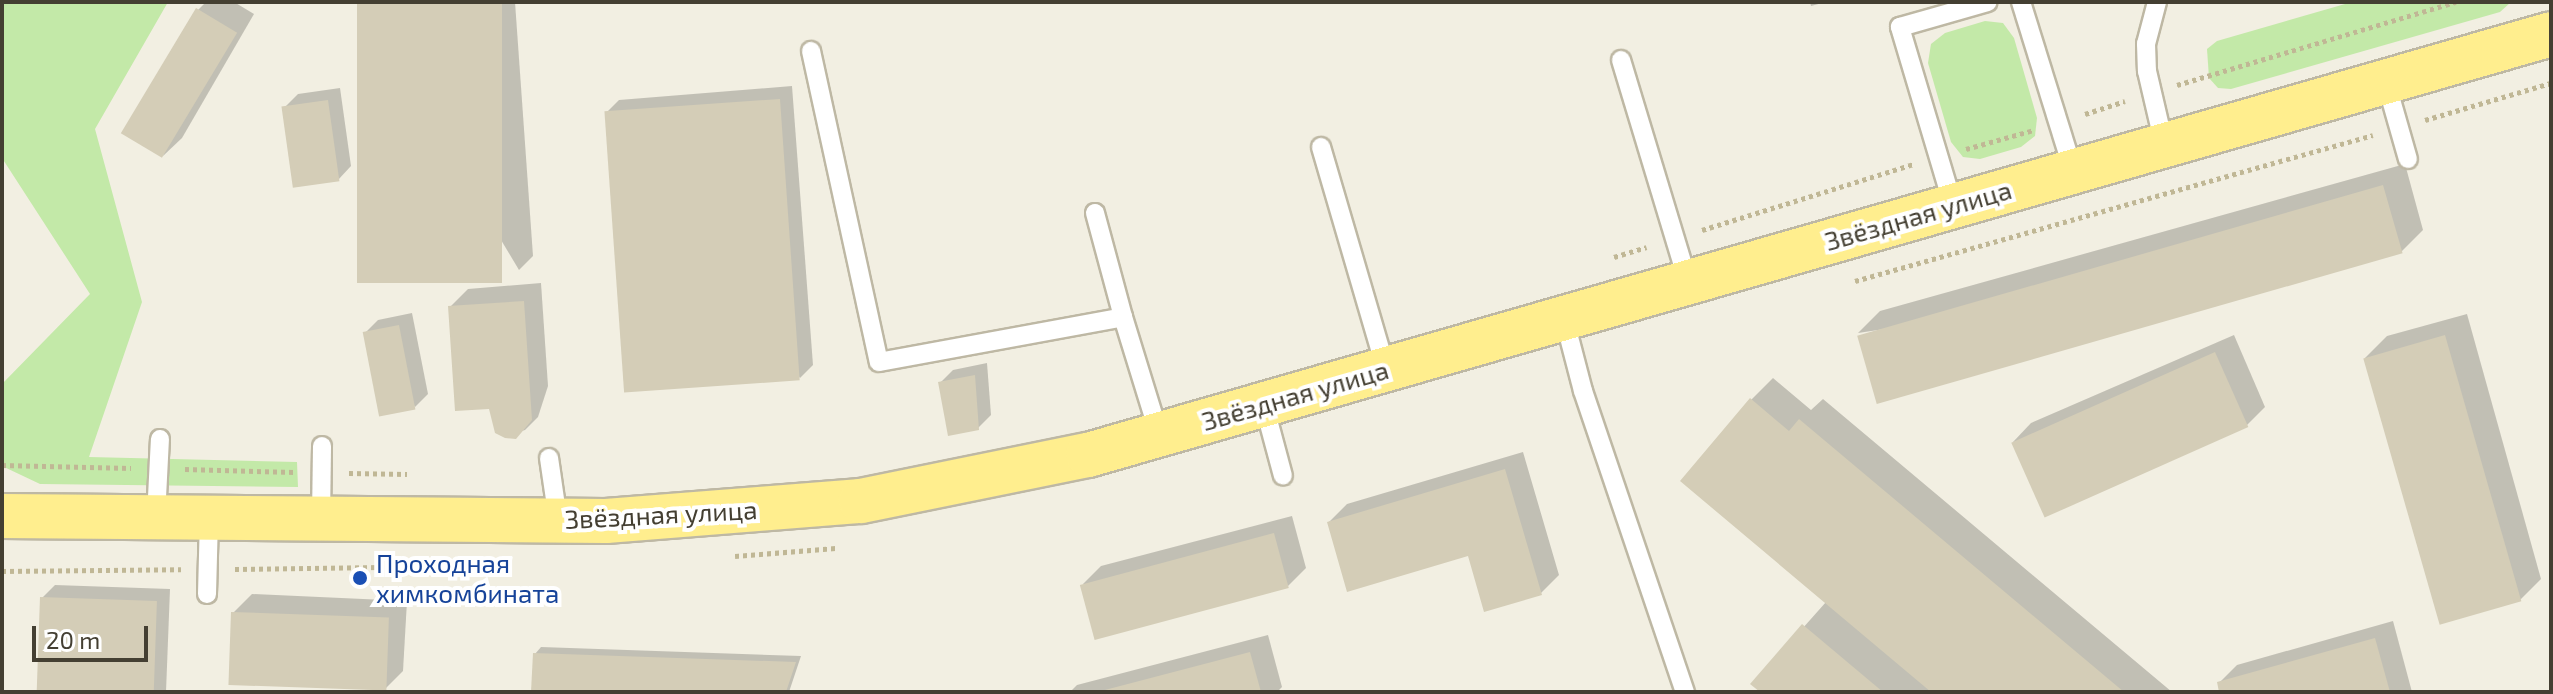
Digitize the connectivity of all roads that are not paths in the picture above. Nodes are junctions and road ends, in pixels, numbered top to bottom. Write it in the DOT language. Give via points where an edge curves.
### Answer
graph roads {
  1 [pos="1988,2"];
  2 [pos="2021,2"];
  3 [pos="2157,2"];
  4 [pos="2551,34"];
  5 [pos="811,51"];
  6 [pos="1621,60"];
  7 [pos="2386,82"];
  8 [pos="2164,144"];
  9 [pos="1321,147"];
  10 [pos="2408,159"];
  11 [pos="2073,170"];
  12 [pos="1953,205"];
  13 [pos="1095,213"];
  14 [pos="1688,282"];
  15 [pos="1123,317"];
  16 [pos="1564,318"];
  17 [pos="1386,369"];
  18 [pos="1264,404"];
  19 [pos="1159,434"];
  20 [pos="160,439"];
  21 [pos="322,446"];
  22 [pos="549,458"];
  23 [pos="1283,476"];
  24 [pos="2,516"];
  25 [pos="156,517"];
  26 [pos="209,518"];
  27 [pos="321,519"];
  28 [pos="558,520"];
  29 [pos="207,594"];
  30 [pos="1685,692"];
  1 -- 12 [label="lane" via="1900,27"];
  2 -- 11 [label="lane"];
  3 -- 8 [label="lane" via="2146,44"];
  4 -- 7 [label="main road, Звёздная улица"];
  5 -- 15 [label="lane" via="879,362"];
  6 -- 14 [label="lane"];
  7 -- 8 [label="main road, Звёздная улица"];
  7 -- 10 [label="lane"];
  8 -- 11 [label="main road, Звёздная улица"];
  9 -- 17 [label="lane"];
  11 -- 12 [label="main road, Звёздная улица"];
  12 -- 14 [label="main road, Звёздная улица"];
  13 -- 15 [label="lane"];
  14 -- 16 [label="main road, Звёздная улица"];
  15 -- 19 [label="lane"];
  16 -- 17 [label="main road, Звёздная улица"];
  16 -- 30 [label="lane" via="1583,391"];
  17 -- 18 [label="main road, Звёздная улица"];
  18 -- 19 [label="main road, Звёздная улица"];
  18 -- 23 [label="lane"];
  19 -- 28 [label="main road, Звёздная улица" via="1088,455 861,501"];
  20 -- 25 [label="lane"];
  21 -- 27 [label="lane"];
  22 -- 28 [label="lane"];
  24 -- 25 [label="main road, Звёздная улица"];
  25 -- 26 [label="main road, Звёздная улица"];
  26 -- 27 [label="main road, Звёздная улица"];
  26 -- 29 [label="lane"];
  27 -- 28 [label="main road, Звёздная улица"];
}
